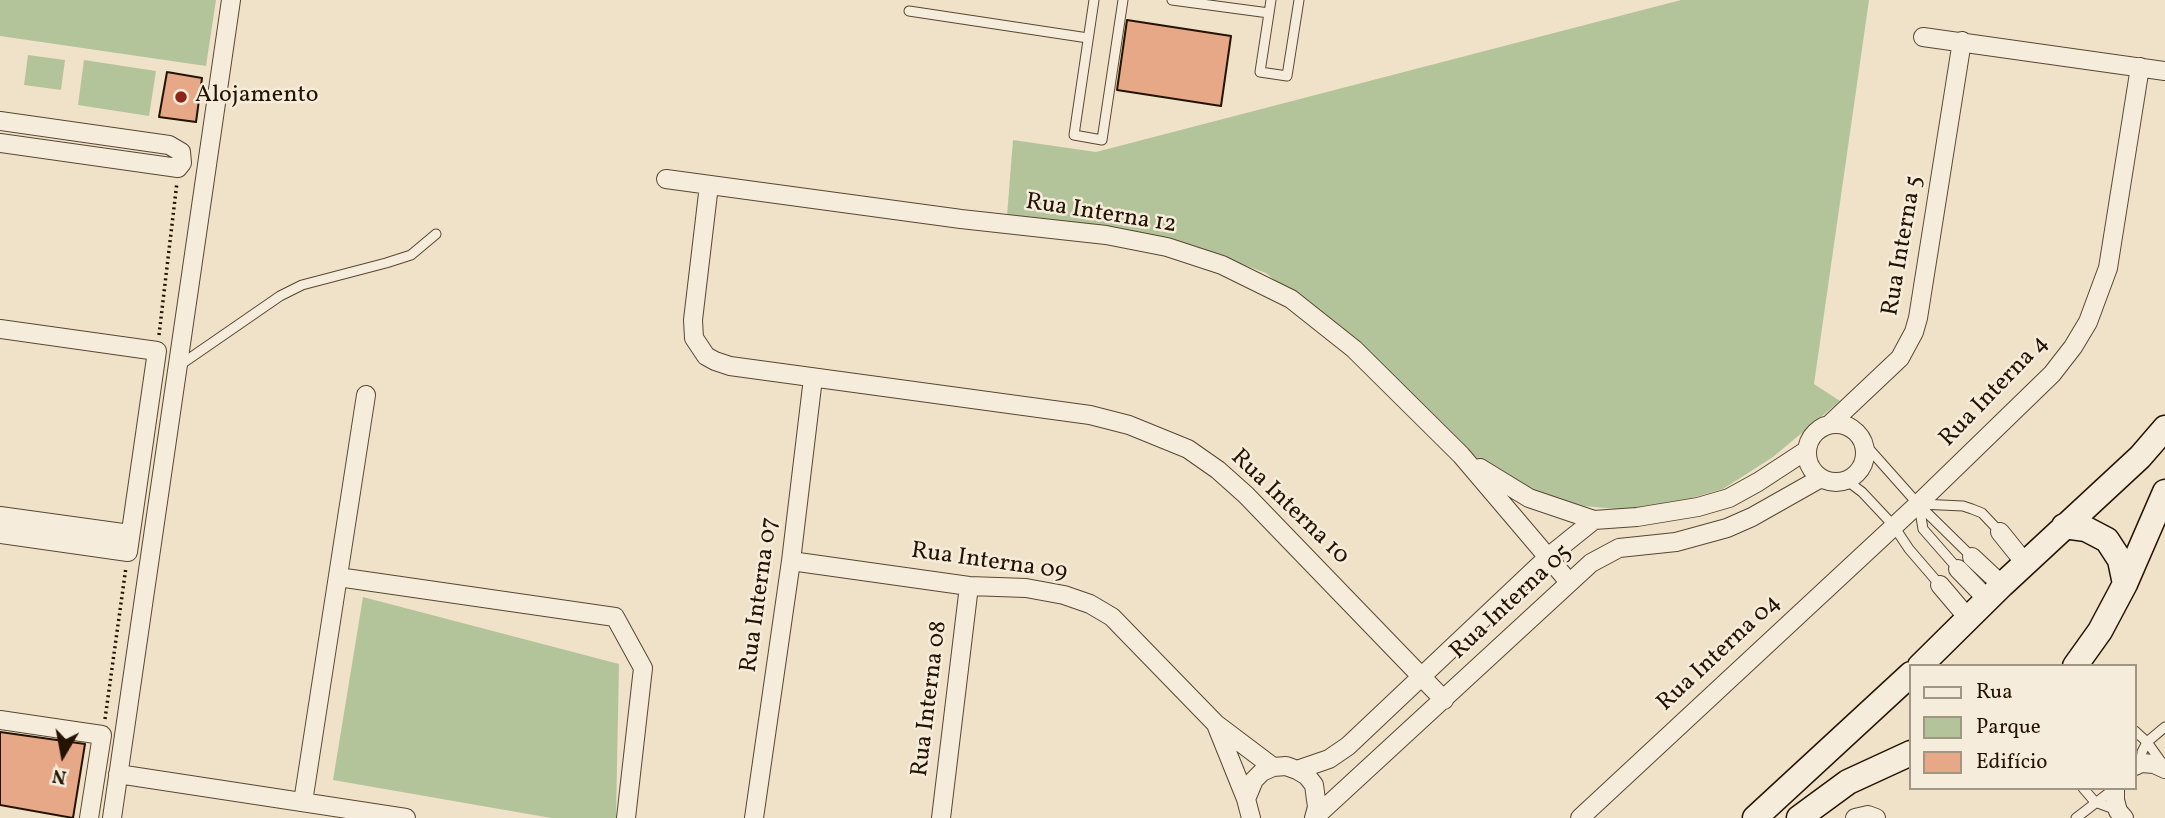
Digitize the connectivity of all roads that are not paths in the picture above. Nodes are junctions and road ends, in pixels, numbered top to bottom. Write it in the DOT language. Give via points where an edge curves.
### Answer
graph roads {
  1 [pos="231,0"];
  2 [pos="1094,0"];
  3 [pos="1123,0"];
  4 [pos="1172,0"];
  5 [pos="1272,0"];
  6 [pos="1299,0"];
  7 [pos="909,11"];
  8 [pos="1269,13"];
  9 [pos="1923,37"];
  10 [pos="1088,38"];
  11 [pos="1962,41"];
  12 [pos="2140,67"];
  13 [pos="2165,71"];
  14 [pos="0,121"];
  15 [pos="0,143"];
  16 [pos="666,179"];
  17 [pos="709,185"];
  18 [pos="436,234"];
  19 [pos="0,329"];
  20 [pos="178,366"];
  21 [pos="813,378"];
  22 [pos="366,395"];
  23 [pos="1829,425"];
  24 [pos="2165,428"];
  25 [pos="1862,441"];
  26 [pos="1807,450"];
  27 [pos="1461,455"];
  28 [pos="1821,478"];
  29 [pos="1846,480"];
  30 [pos="2165,492"];
  31 [pos="1919,504"];
  32 [pos="0,516"];
  33 [pos="1594,520"];
  34 [pos="1893,525"];
  35 [pos="2064,526"];
  36 [pos="2000,532"];
  37 [pos="0,534"];
  38 [pos="129,543"];
  39 [pos="1548,557"];
  40 [pos="791,561"];
  41 [pos="1965,563"];
  42 [pos="2025,563"];
  43 [pos="338,577"];
  44 [pos="1569,582"];
  45 [pos="2125,584"];
  46 [pos="1940,585"];
  47 [pos="969,586"];
  48 [pos="1994,592"];
  49 [pos="1968,618"];
  50 [pos="2081,663"];
  51 [pos="1922,664"];
  52 [pos="1910,675"];
  53 [pos="1422,678"];
  54 [pos="1444,700"];
  55 [pos="0,720"];
  56 [pos="1216,724"];
  57 [pos="2165,727"];
  58 [pos="2137,733"];
  59 [pos="2147,742"];
  60 [pos="1910,753"];
  61 [pos="2138,765"];
  62 [pos="1273,767"];
  63 [pos="2165,768"];
  64 [pos="1297,770"];
  65 [pos="118,774"];
  66 [pos="2085,790"];
  67 [pos="2112,790"];
  68 [pos="2115,790"];
  69 [pos="303,802"];
  70 [pos="2095,802"];
  71 [pos="1249,813"];
  72 [pos="2121,815"];
  73 [pos="89,818"];
  74 [pos="112,818"];
  75 [pos="406,818"];
  76 [pos="626,818"];
  77 [pos="754,818"];
  78 [pos="941,818"];
  79 [pos="1314,818"];
  80 [pos="1580,818"];
  81 [pos="1755,818"];
  82 [pos="1799,818"];
  83 [pos="1855,818"];
  84 [pos="1876,818"];
  85 [pos="2076,818"];
  1 -- 20 [label="street"];
  2 -- 10 [label="lane"];
  3 -- 10 [label="lane" via="1102,140 1074,135"];
  4 -- 8 [label="lane"];
  5 -- 8 [label="lane"];
  6 -- 8 [label="lane" via="1287,76 1260,72"];
  7 -- 10 [label="lane"];
  9 -- 11 [label="street"];
  11 -- 12 [label="street"];
  11 -- 23 [label="street, Rua Interna 5" via="1914,332 1900,358"];
  12 -- 13 [label="street"];
  12 -- 31 [label="street, Rua Interna 4" via="2108,268 2088,322 2052,374"];
  14 -- 15 [label="street" via="170,145 180,160"];
  16 -- 17 [label="street, Rua Interna 12"];
  17 -- 21 [label="street, Rua Interna 10" via="694,338 715,361"];
  17 -- 27 [label="street, Rua Interna 12" via="1106,236 1167,247 1222,265 1291,299 1354,349"];
  18 -- 20 [label="lane" via="411,255 302,285 280,296"];
  19 -- 38 [label="street" via="157,351"];
  20 -- 65 [label="street"];
  21 -- 40 [label="street, Rua Interna 07"];
  21 -- 53 [label="street, Rua Interna 10" via="1090,415 1188,449 1246,495"];
  22 -- 43 [label="street"];
  23 -- 25 [label="street" via="1854,430"];
  23 -- 26 [label="street" via="1814,434"];
  24 -- 35 [label="main road"];
  25 -- 29 [label="street" via="1863,464"];
  25 -- 31 [label="lane"];
  26 -- 28 [label="street" via="1810,466"];
  26 -- 33 [label="street" via="1729,498 1637,517"];
  27 -- 33 [label="street, Rua Interna 12" via="1529,498"];
  27 -- 39 [label="street, Rua Interna 12"];
  28 -- 29 [label="street"];
  28 -- 44 [label="street, Rua Interna 05" via="1752,517 1703,536 1619,548"];
  29 -- 34 [label="lane"];
  30 -- 45 [label="main road"];
  31 -- 34 [label="street, Rua Interna 4"];
  31 -- 36 [label="lane" via="1972,509"];
  31 -- 41 [label="lane"];
  31 -- 41 [label="lane" via="1923,529"];
  32 -- 38 [label="street"];
  33 -- 39 [label="street, Rua Interna 05"];
  34 -- 46 [label="lane"];
  34 -- 80 [label="street, Rua Interna 04"];
  35 -- 42 [label="main road"];
  35 -- 45 [label="main road" via="2086,529 2107,540 2120,560"];
  36 -- 42 [label="street"];
  37 -- 38 [label="street"];
  39 -- 44 [label="street, Rua Interna 12"];
  39 -- 53 [label="street, Rua Interna 05"];
  40 -- 47 [label="street, Rua Interna 09"];
  40 -- 77 [label="street, Rua Interna 07"];
  41 -- 48 [label="street"];
  42 -- 48 [label="main road"];
  43 -- 69 [label="street"];
  43 -- 76 [label="street" via="615,617 643,668"];
  44 -- 54 [label="street, Rua Interna 05"];
  45 -- 50 [label="main road"];
  46 -- 49 [label="street"];
  47 -- 56 [label="street, Rua Interna 09" via="1026,588 1090,604 1112,617"];
  47 -- 78 [label="street, Rua Interna 08"];
  48 -- 49 [label="main road"];
  49 -- 51 [label="main road"];
  52 -- 81 [label="main road"];
  53 -- 54 [label="street, Rua Interna 10"];
  53 -- 64 [label="street, Rua Interna 05" via="1348,746 1329,759"];
  54 -- 79 [label="street, Rua Interna 05"];
  55 -- 73 [label="street" via="102,734"];
  56 -- 62 [label="street, Rua Interna 09"];
  56 -- 71 [label="street, Rua Interna 09"];
  57 -- 59 [label="lane"];
  58 -- 59 [label="lane"];
  59 -- 61 [label="lane"];
  59 -- 63 [label="lane"];
  60 -- 82 [label="main road" via="1848,782"];
  61 -- 63 [label="street"];
  62 -- 64 [label="street"];
  62 -- 71 [label="street" via="1254,780"];
  64 -- 79 [label="street" via="1314,785"];
  65 -- 69 [label="street"];
  65 -- 74 [label="street"];
  66 -- 70 [label="lane"];
  67 -- 70 [label="lane"];
  68 -- 72 [label="street"];
  69 -- 75 [label="street"];
  70 -- 72 [label="lane"];
  70 -- 85 [label="lane"];
  83 -- 84 [label="street"];
}
